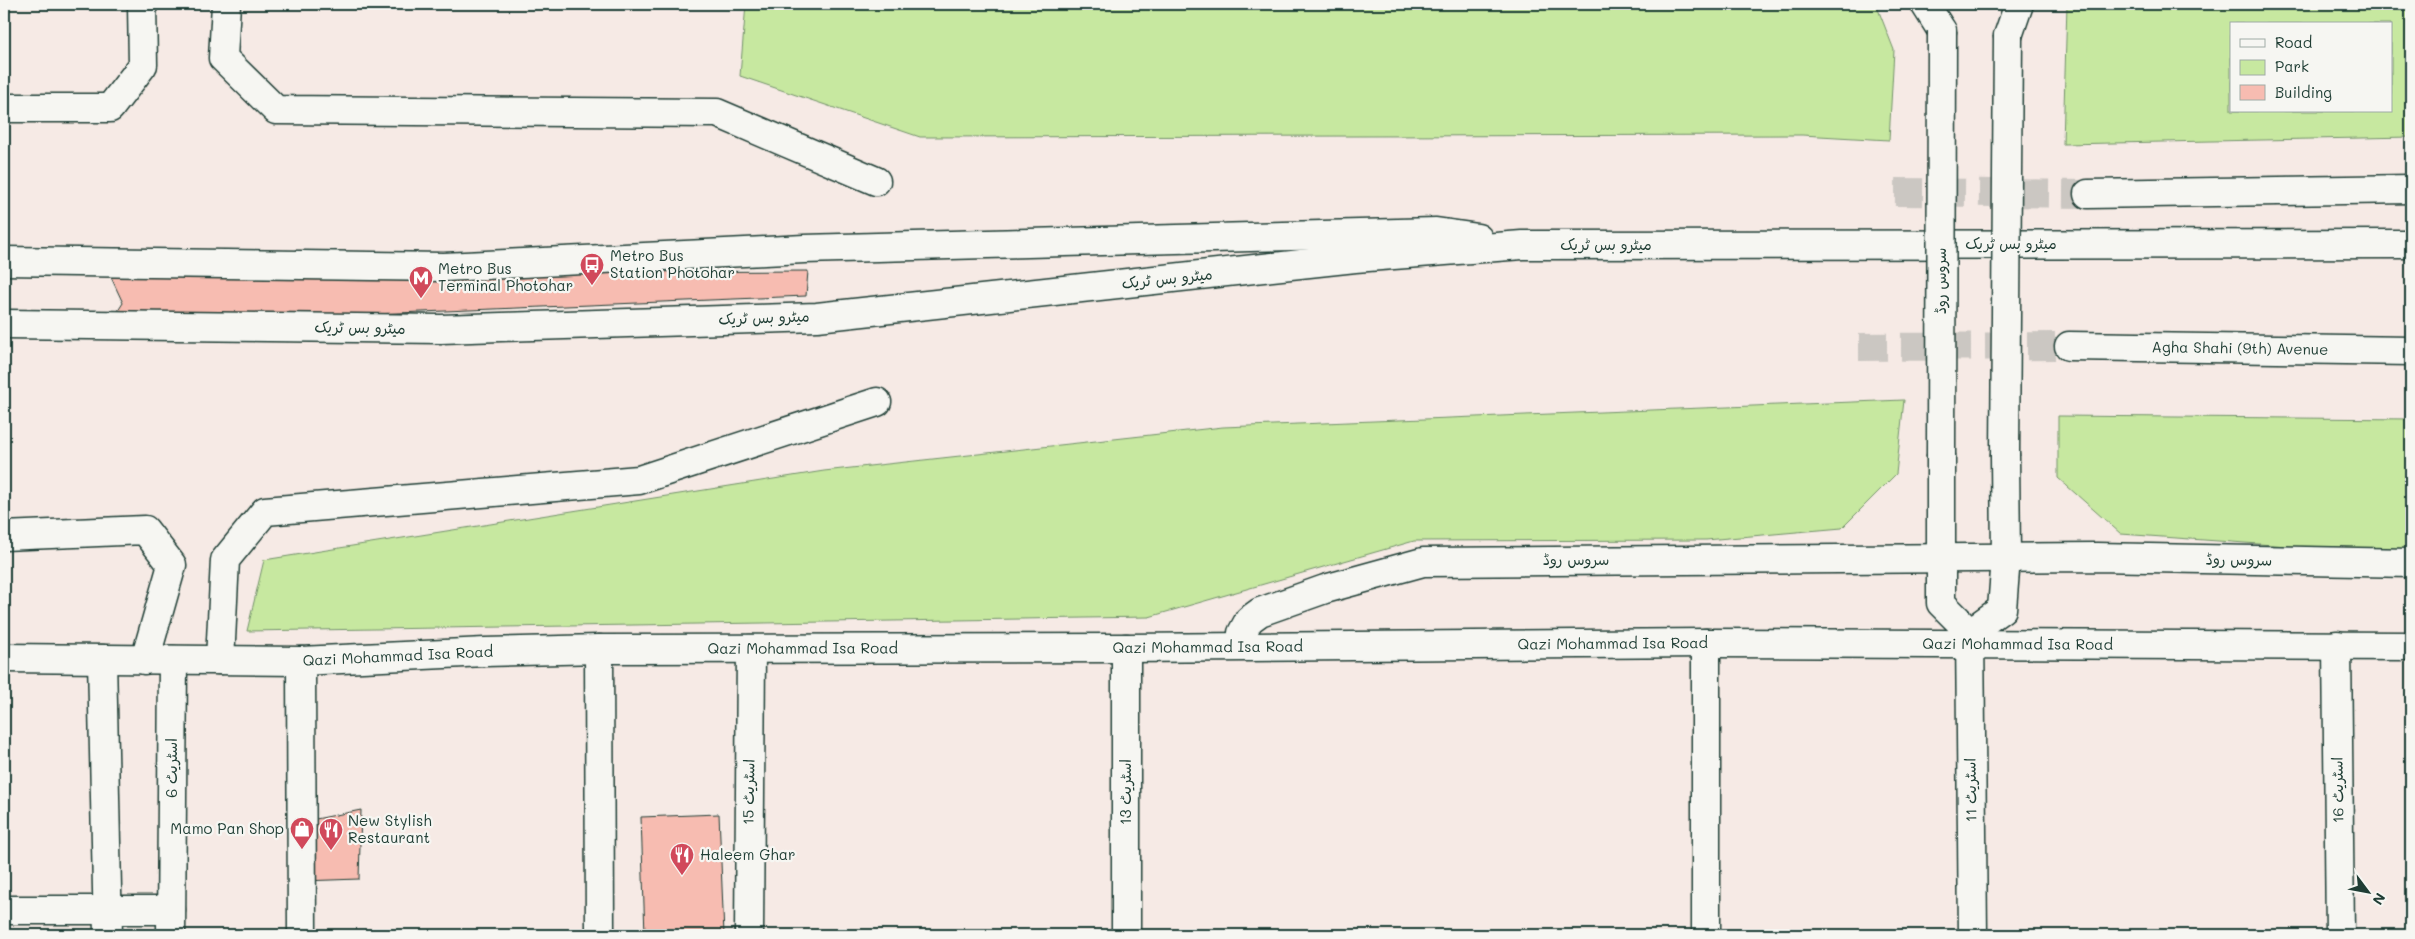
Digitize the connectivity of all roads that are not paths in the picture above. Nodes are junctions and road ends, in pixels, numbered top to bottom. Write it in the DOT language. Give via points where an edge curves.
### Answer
graph roads {
  1 [pos="142,4"];
  2 [pos="226,4"];
  3 [pos="1925,4"];
  4 [pos="1943,4"];
  5 [pos="2008,4"];
  6 [pos="2019,4"];
  7 [pos="1942,31"];
  8 [pos="2008,36"];
  9 [pos="4,108"];
  10 [pos="876,181"];
  11 [pos="2411,190"];
  12 [pos="2088,194"];
  13 [pos="2411,244"];
  14 [pos="1522,245"];
  15 [pos="4,261"];
  16 [pos="4,324"];
  17 [pos="2069,346"];
  18 [pos="2411,351"];
  19 [pos="877,402"];
  20 [pos="4,536"];
  21 [pos="1940,558"];
  22 [pos="2006,558"];
  23 [pos="2411,563"];
  24 [pos="1970,638"];
  25 [pos="1706,643"];
  26 [pos="2337,645"];
  27 [pos="1242,646"];
  28 [pos="2411,646"];
  29 [pos="1126,648"];
  30 [pos="599,649"];
  31 [pos="751,649"];
  32 [pos="4,658"];
  33 [pos="102,659"];
  34 [pos="146,660"];
  35 [pos="173,660"];
  36 [pos="220,660"];
  37 [pos="301,662"];
  38 [pos="4,910"];
  39 [pos="109,923"];
  40 [pos="171,923"];
  41 [pos="302,935"];
  42 [pos="600,935"];
  43 [pos="749,935"];
  44 [pos="1126,935"];
  45 [pos="1706,935"];
  46 [pos="1973,935"];
  47 [pos="2340,935"];
  1 -- 9 [label="street" via="142,65 110,108"];
  2 -- 10 [label="street" via="223,58 276,110 717,113"];
  3 -- 7 [label="street"];
  4 -- 7 [label="street, سروس روڈ"];
  5 -- 8 [label="street"];
  6 -- 8 [label="street"];
  7 -- 21 [label="street, سروس روڈ, bridge"];
  8 -- 22 [label="street, bridge"];
  11 -- 12 [label="street"];
  13 -- 14 [label="street, میٹرو بس ٹریک"];
  14 -- 15 [label="street, میٹرو بس ٹریک" via="1436,232 804,250 444,267"];
  14 -- 16 [label="street, میٹرو بس ٹریک" via="1355,258 817,317 442,329"];
  17 -- 18 [label="street, Agha Shahi (9th) Avenue"];
  19 -- 36 [label="street" via="639,480 266,511 225,560"];
  20 -- 34 [label="street" via="145,530 172,566"];
  21 -- 22 [label="street, سروس روڈ"];
  21 -- 24 [label="street, سروس روڈ" via="1941,603"];
  21 -- 27 [label="street, سروس روڈ" via="1423,562 1260,612 1249,620 1242,633"];
  22 -- 23 [label="street, سروس روڈ"];
  22 -- 24 [label="street" via="2002,609"];
  24 -- 25 [label="street, Qazi Mohammad Isa Road"];
  24 -- 26 [label="street, Qazi Mohammad Isa Road"];
  24 -- 46 [label="street, اسٹریٹ 11"];
  25 -- 27 [label="street, Qazi Mohammad Isa Road"];
  25 -- 45 [label="street"];
  26 -- 28 [label="street, Qazi Mohammad Isa Road"];
  26 -- 47 [label="street, اسٹریٹ 16"];
  27 -- 29 [label="street, Qazi Mohammad Isa Road"];
  29 -- 31 [label="street, Qazi Mohammad Isa Road"];
  29 -- 44 [label="street, اسٹریٹ 13"];
  30 -- 31 [label="street, Qazi Mohammad Isa Road"];
  30 -- 37 [label="street, Qazi Mohammad Isa Road"];
  30 -- 42 [label="street"];
  31 -- 43 [label="street, اسٹریٹ 15"];
  32 -- 33 [label="street, Qazi Mohammad Isa Road"];
  33 -- 34 [label="street, Qazi Mohammad Isa Road"];
  33 -- 39 [label="street"];
  34 -- 35 [label="street, Qazi Mohammad Isa Road"];
  35 -- 36 [label="street, Qazi Mohammad Isa Road"];
  35 -- 40 [label="street, اسٹریٹ 6"];
  36 -- 37 [label="street, Qazi Mohammad Isa Road"];
  37 -- 41 [label="street"];
  38 -- 39 [label="street"];
  39 -- 40 [label="street"];
}
